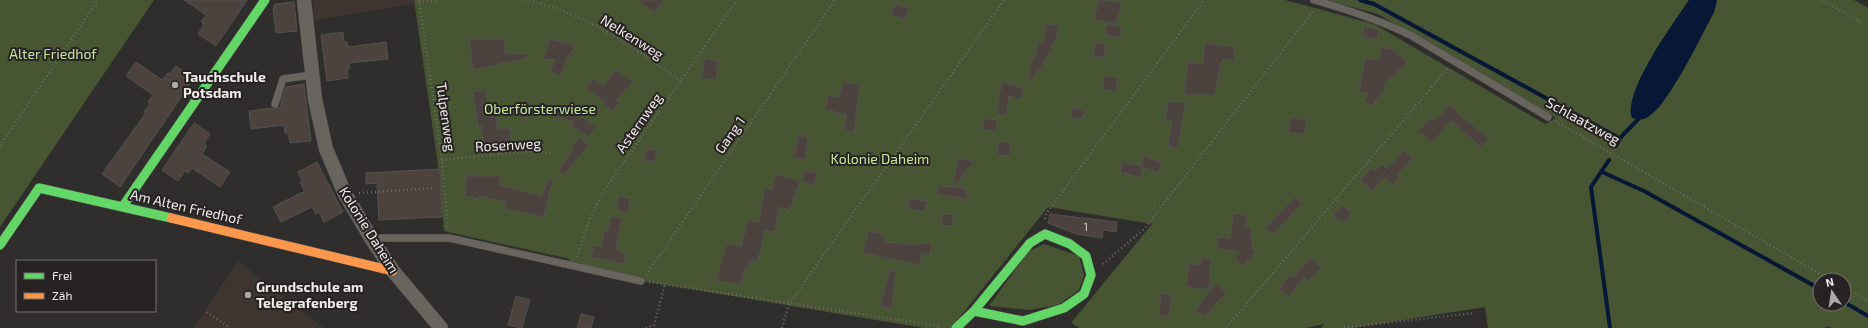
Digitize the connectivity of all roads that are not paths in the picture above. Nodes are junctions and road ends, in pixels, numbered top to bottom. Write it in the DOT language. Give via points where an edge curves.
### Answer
graph roads {
  1 [pos="265,0"];
  2 [pos="304,0"];
  3 [pos="1317,1"];
  4 [pos="312,75"];
  5 [pos="275,104"];
  6 [pos="1548,116"];
  7 [pos="123,206"];
  8 [pos="371,238"];
  9 [pos="0,245"];
  10 [pos="393,271"];
  11 [pos="642,281"];
  12 [pos="974,311"];
  13 [pos="442,328"];
  14 [pos="956,328"];
  1 -- 7 [label="street"];
  2 -- 4 [label="street, Kolonie Daheim"];
  3 -- 6 [label="lane, Schlaatzweg" via="1362,14 1390,26"];
  4 -- 5 [label="lane" via="283,79"];
  4 -- 8 [label="street, Kolonie Daheim" via="326,150 345,194"];
  7 -- 9 [label="street, Am Alten Friedhof" via="40,188"];
  7 -- 10 [label="street, Am Alten Friedhof"];
  8 -- 10 [label="street, Kolonie Daheim"];
  8 -- 11 [label="lane" via="449,238"];
  10 -- 13 [label="street, Kolonie Daheim"];
  12 -- 12 [label="street" via="1023,321 1064,308 1084,294 1091,275 1086,256 1070,244 1045,234 1030,243"];
  12 -- 14 [label="street"];
}
